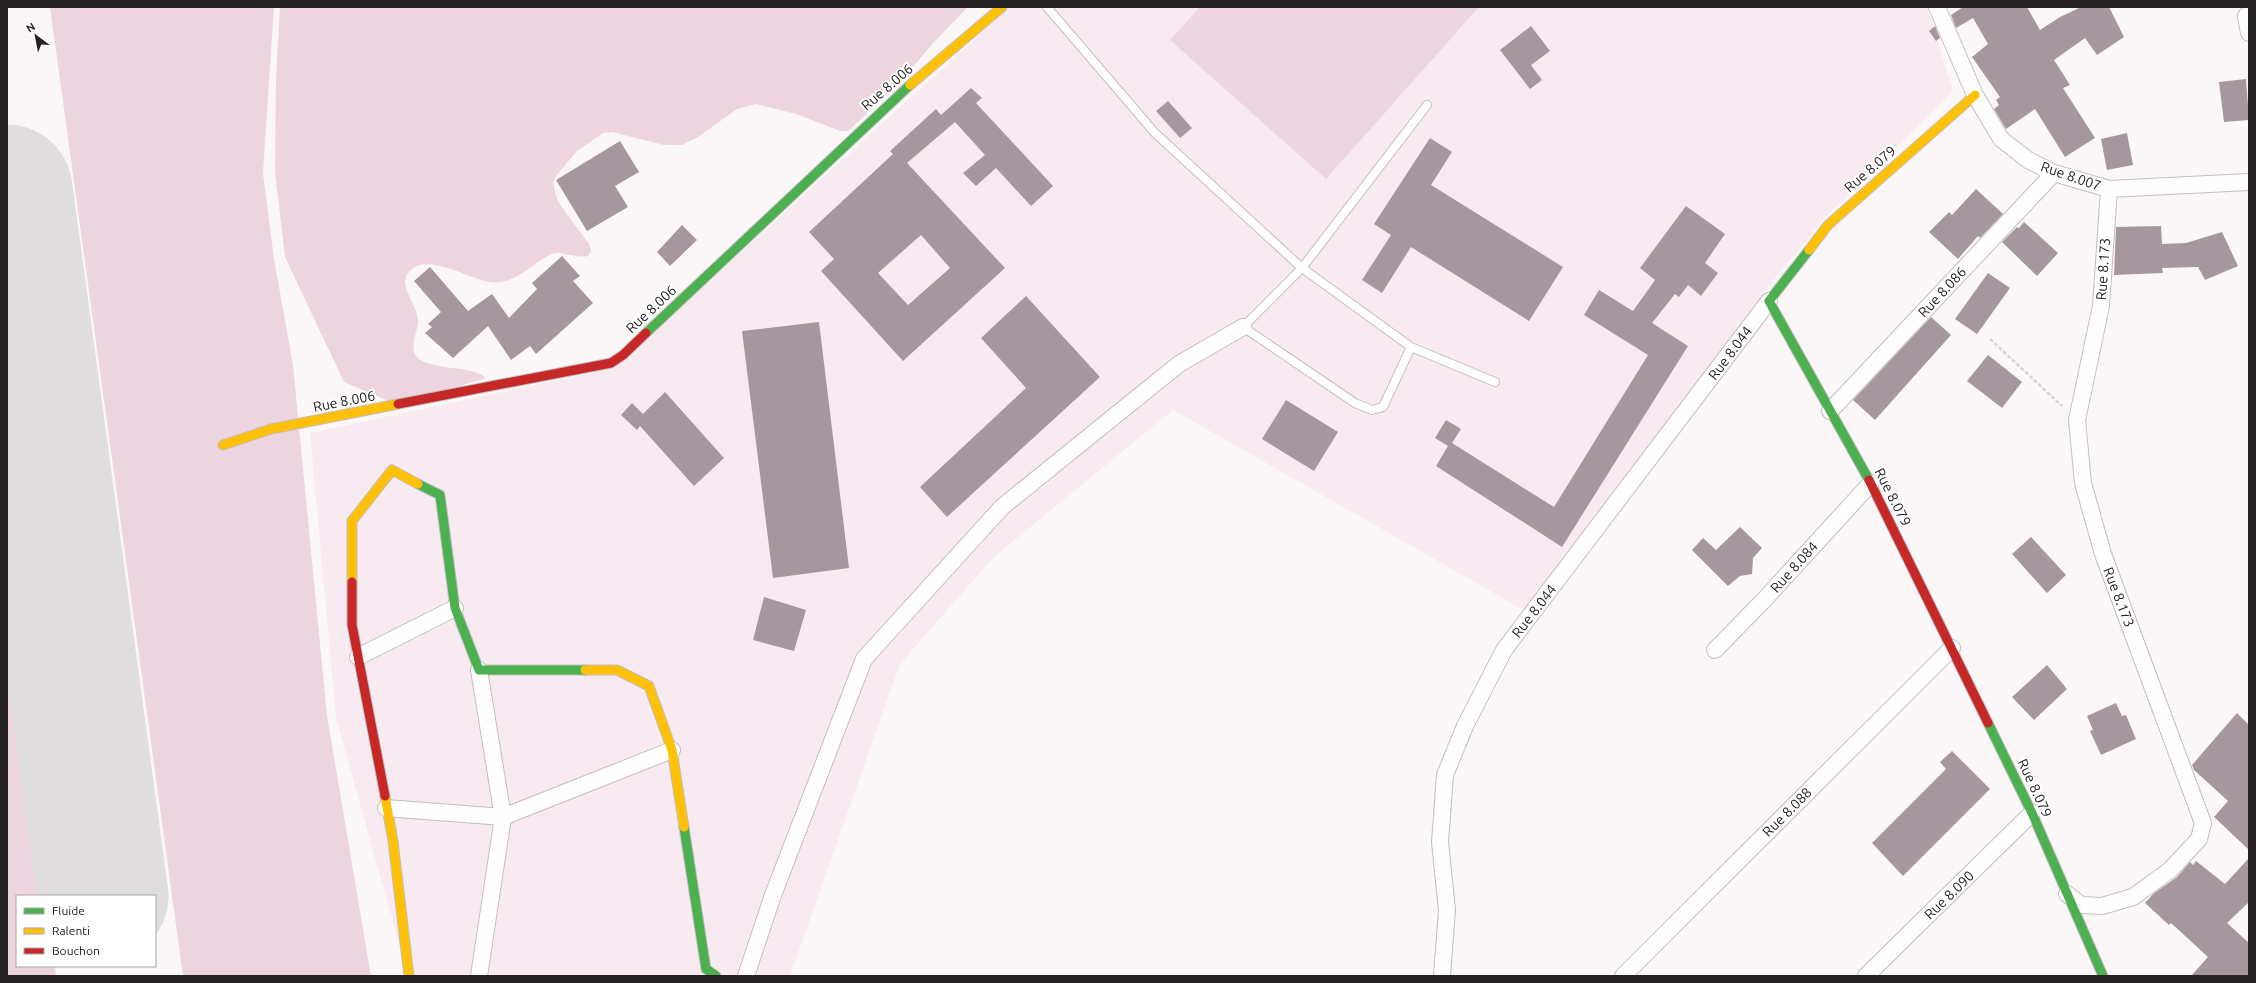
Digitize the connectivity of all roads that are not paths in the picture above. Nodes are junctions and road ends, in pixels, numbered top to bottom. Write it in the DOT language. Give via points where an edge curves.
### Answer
graph roads {
  1 [pos="1002,7"];
  2 [pos="1046,7"];
  3 [pos="1937,7"];
  4 [pos="2246,16"];
  5 [pos="2249,33"];
  6 [pos="1975,95"];
  7 [pos="1427,105"];
  8 [pos="2054,173"];
  9 [pos="2249,182"];
  10 [pos="2109,189"];
  11 [pos="1302,268"];
  12 [pos="1769,301"];
  13 [pos="1243,327"];
  14 [pos="1411,347"];
  15 [pos="1495,382"];
  16 [pos="1830,411"];
  17 [pos="223,445"];
  18 [pos="1871,483"];
  19 [pos="455,608"];
  20 [pos="1952,648"];
  21 [pos="1716,650"];
  22 [pos="358,657"];
  23 [pos="479,670"];
  24 [pos="672,750"];
  25 [pos="386,808"];
  26 [pos="2032,813"];
  27 [pos="503,816"];
  28 [pos="2067,894"];
  29 [pos="705,974"];
  30 [pos="409,976"];
  31 [pos="479,976"];
  32 [pos="746,976"];
  33 [pos="1442,976"];
  34 [pos="1622,976"];
  35 [pos="1866,976"];
  36 [pos="2103,976"];
  1 -- 17 [label="street, Rue 8.006" via="890,102 623,355 611,363 270,429"];
  2 -- 11 [label="lane" via="1155,133"];
  3 -- 6 [label="street, Rue 8.007"];
  4 -- 5 [label="street"];
  6 -- 8 [label="street, Rue 8.007" via="2001,139 2028,160"];
  6 -- 12 [label="street, Rue 8.079" via="1828,225"];
  7 -- 11 [label="lane"];
  8 -- 10 [label="street, Rue 8.007"];
  8 -- 16 [label="street, Rue 8.086"];
  9 -- 10 [label="street, Rue 8.007"];
  10 -- 28 [label="street, Rue 8.173" via="2101,306 2076,420 2083,483 2103,554 2203,823 2199,839 2170,870 2133,897 2102,906 2082,905"];
  11 -- 13 [label="lane"];
  11 -- 14 [label="lane"];
  12 -- 16 [label="street, Rue 8.079"];
  12 -- 33 [label="street, Rue 8.044" via="1504,650 1465,726 1445,775 1440,842 1447,910"];
  13 -- 14 [label="lane" via="1355,403 1372,410 1383,407"];
  13 -- 32 [label="street" via="1179,364 1002,506 864,659 773,895"];
  14 -- 15 [label="lane"];
  16 -- 18 [label="street, Rue 8.079"];
  18 -- 20 [label="street, Rue 8.079"];
  18 -- 21 [label="street, Rue 8.084"];
  19 -- 22 [label="street"];
  19 -- 22 [label="street" via="440,495 392,470 352,521 352,625"];
  19 -- 23 [label="street"];
  20 -- 26 [label="street, Rue 8.079"];
  20 -- 34 [label="street, Rue 8.088"];
  22 -- 25 [label="street"];
  23 -- 24 [label="street" via="617,670 649,686"];
  23 -- 27 [label="street"];
  24 -- 27 [label="street"];
  24 -- 29 [label="street"];
  25 -- 27 [label="street"];
  25 -- 30 [label="street" via="393,841"];
  26 -- 28 [label="street, Rue 8.079"];
  26 -- 35 [label="street, Rue 8.090"];
  27 -- 31 [label="street"];
  28 -- 36 [label="street, Rue 8.079"];
}
